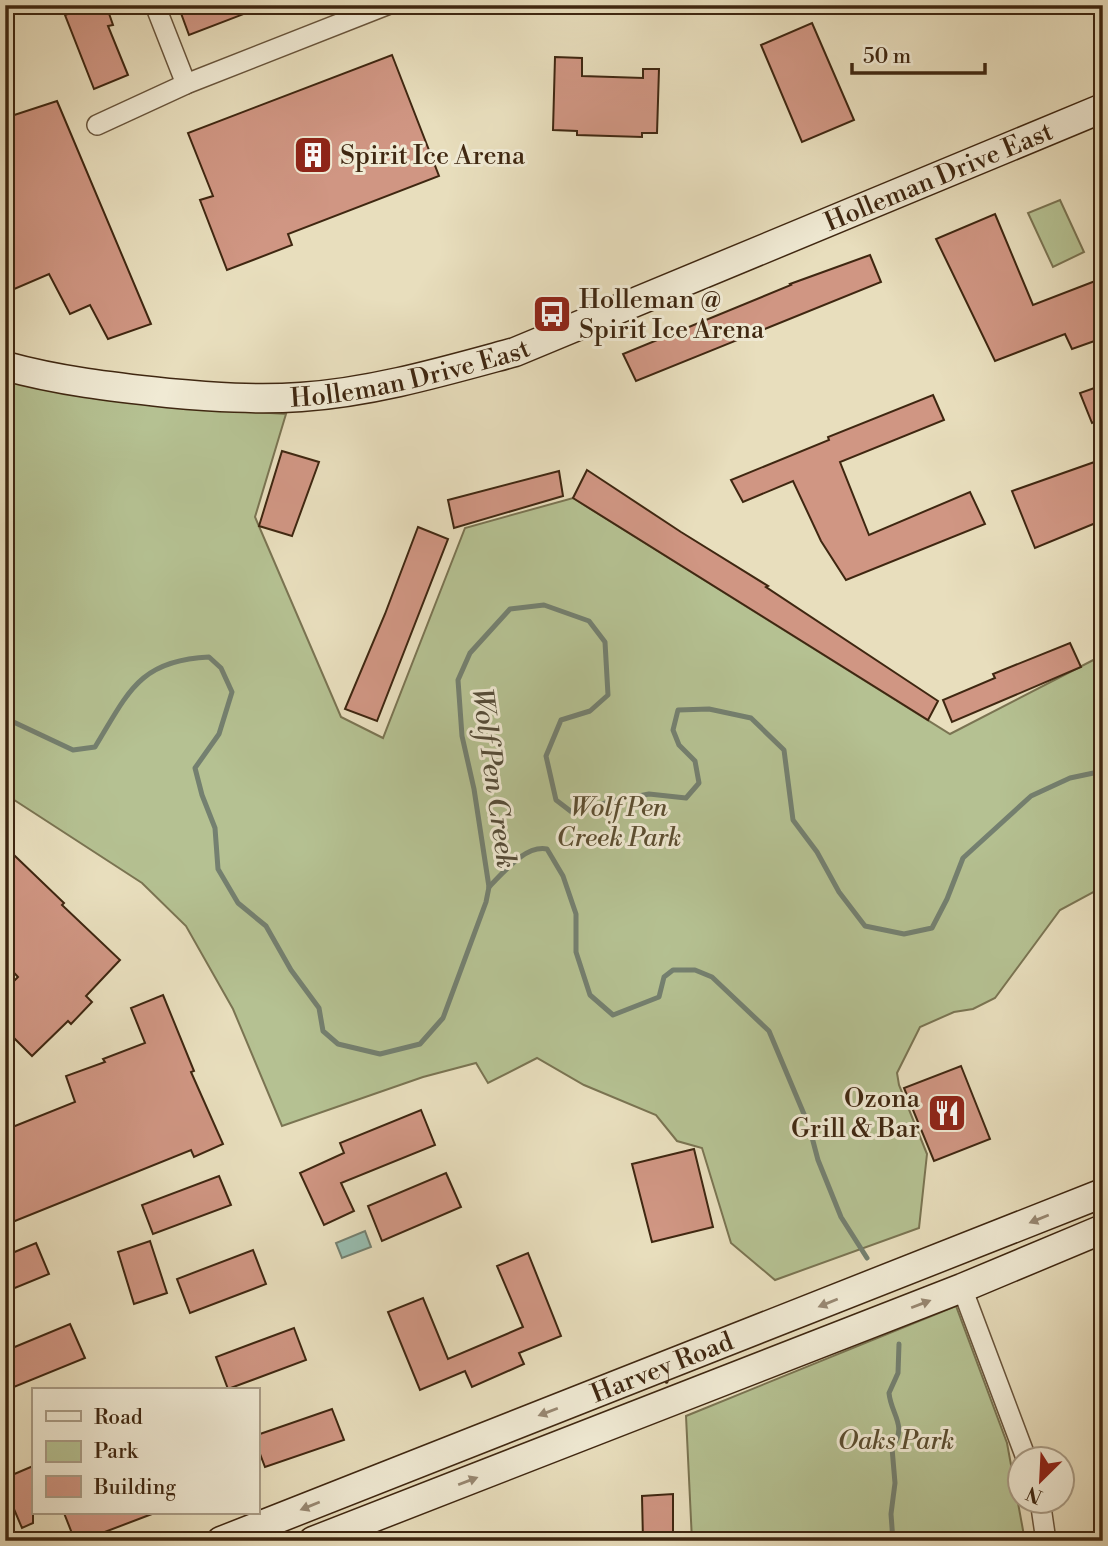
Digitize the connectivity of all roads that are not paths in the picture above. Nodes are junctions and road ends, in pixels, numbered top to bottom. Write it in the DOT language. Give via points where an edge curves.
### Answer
graph roads {
  1 [pos="155,5"];
  2 [pos="387,5"];
  3 [pos="186,84"];
  4 [pos="1103,108"];
  5 [pos="97,125"];
  6 [pos="5,366"];
  7 [pos="1103,1194"];
  8 [pos="1103,1230"];
  9 [pos="962,1288"];
  10 [pos="743,1337"];
  11 [pos="651,1408"];
  12 [pos="1021,1444"];
  13 [pos="431,1458"];
  14 [pos="1042,1514"];
  15 [pos="324,1536"];
  16 [pos="221,1541"];
  17 [pos="1046,1541"];
  1 -- 3 [label="street"];
  2 -- 3 [label="street"];
  3 -- 5 [label="street"];
  4 -- 6 [label="main road, Holleman Drive East" via="515,352 431,374 303,397 224,399 101,386"];
  7 -- 10 [label="main road, Harvey Road, one-way"];
  8 -- 9 [label="main road, Harvey Road"];
  11 -- 9 [label="main road, Harvey Road, one-way"];
  9 -- 12 [label="street"];
  10 -- 11 [label="main road" via="744,1352 674,1382"];
  10 -- 13 [label="main road, Harvey Road, one-way"];
  15 -- 11 [label="main road, Harvey Road, one-way"];
  13 -- 15 [label="main road" via="420,1480 338,1512"];
  13 -- 16 [label="main road, Harvey Road, one-way"];
  14 -- 17 [label="street"];
}
